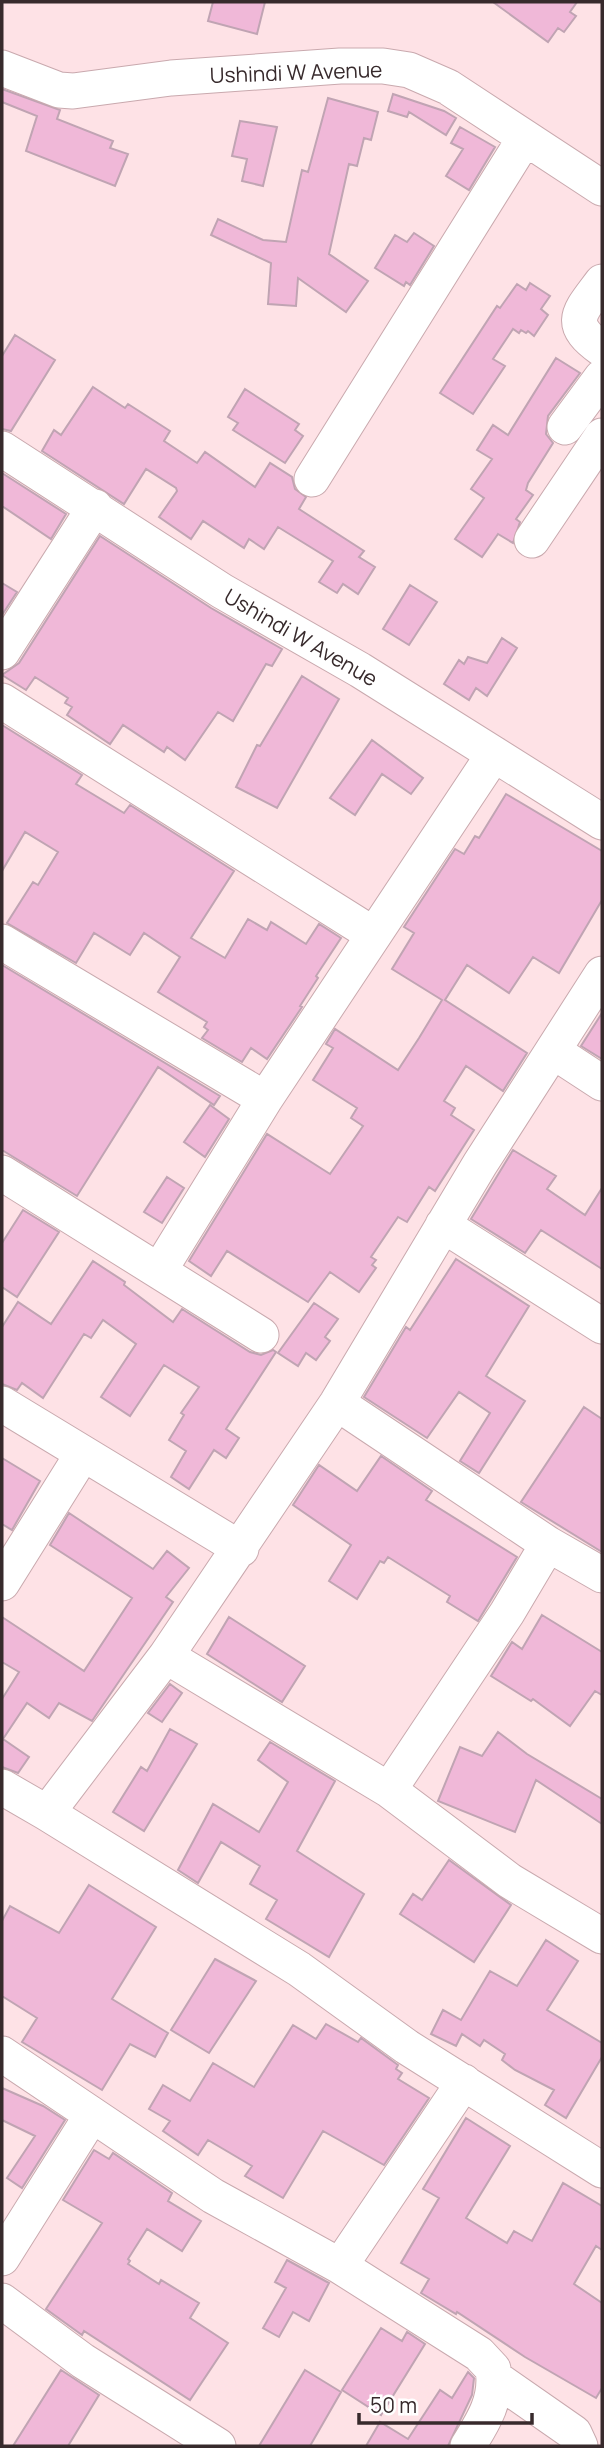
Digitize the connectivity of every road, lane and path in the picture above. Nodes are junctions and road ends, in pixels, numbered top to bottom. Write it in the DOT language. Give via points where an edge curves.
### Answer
graph roads {
  1 [pos="2,68"];
  2 [pos="525,138"];
  3 [pos="602,188"];
  4 [pos="602,282"];
  5 [pos="602,349"];
  6 [pos="602,377"];
  7 [pos="565,427"];
  8 [pos="602,436"];
  9 [pos="2,449"];
  10 [pos="312,479"];
  11 [pos="95,507"];
  12 [pos="532,540"];
  13 [pos="2,652"];
  14 [pos="2,701"];
  15 [pos="494,754"];
  16 [pos="602,822"];
  17 [pos="374,934"];
  18 [pos="2,942"];
  19 [pos="602,974"];
  20 [pos="553,1051"];
  21 [pos="602,1083"];
  22 [pos="265,1099"];
  23 [pos="2,1173"];
  24 [pos="443,1225"];
  25 [pos="159,1271"];
  26 [pos="602,1326"];
  27 [pos="261,1335"];
  28 [pos="337,1403"];
  29 [pos="2,1404"];
  30 [pos="82,1455"];
  31 [pos="548,1544"];
  32 [pos="241,1549"];
  33 [pos="602,1574"];
  34 [pos="2,1583"];
  35 [pos="166,1656"];
  36 [pos="2,1787"];
  37 [pos="389,1790"];
  38 [pos="47,1813"];
  39 [pos="600,1930"];
  40 [pos="2,2054"];
  41 [pos="464,2082"];
  42 [pos="92,2115"];
  43 [pos="597,2156"];
  44 [pos="2,2258"];
  45 [pos="340,2266"];
  46 [pos="2,2301"];
  47 [pos="495,2378"];
  48 [pos="208,2444"];
  49 [pos="468,2446"];
  50 [pos="580,2446"];
  1 -- 2 [label="street, Ushindi W Avenue" via="73,91 171,78 383,66 427,75"];
  2 -- 3 [label="street, Ushindi W Avenue"];
  2 -- 10 [label="street"];
  4 -- 5 [label="street" via="584,306 579,322 583,336"];
  6 -- 7 [label="street"];
  8 -- 12 [label="street"];
  9 -- 11 [label="street, Ushindi W Avenue"];
  11 -- 13 [label="street"];
  11 -- 15 [label="street, Ushindi W Avenue" via="222,591"];
  14 -- 17 [label="street"];
  15 -- 16 [label="street, Ushindi W Avenue"];
  15 -- 17 [label="street"];
  17 -- 22 [label="street"];
  18 -- 22 [label="street"];
  19 -- 20 [label="street"];
  20 -- 21 [label="street"];
  20 -- 24 [label="street"];
  22 -- 25 [label="street"];
  23 -- 25 [label="street"];
  24 -- 26 [label="street"];
  24 -- 28 [label="street"];
  25 -- 27 [label="street"];
  28 -- 31 [label="street"];
  28 -- 32 [label="street"];
  29 -- 30 [label="street"];
  30 -- 32 [label="street"];
  30 -- 34 [label="street"];
  31 -- 33 [label="street"];
  31 -- 37 [label="street" via="508,1613"];
  32 -- 35 [label="street"];
  35 -- 37 [label="street"];
  35 -- 38 [label="street"];
  36 -- 38 [label="street"];
  37 -- 39 [label="street" via="510,1881"];
  38 -- 41 [label="street" via="299,1969"];
  40 -- 42 [label="street"];
  41 -- 43 [label="street"];
  41 -- 45 [label="street"];
  42 -- 44 [label="street"];
  42 -- 45 [label="street" via="213,2196"];
  45 -- 47 [label="street" via="479,2354"];
  46 -- 48 [label="street"];
  47 -- 49 [label="street" via="486,2418"];
  47 -- 50 [label="street" via="573,2433"];
}
